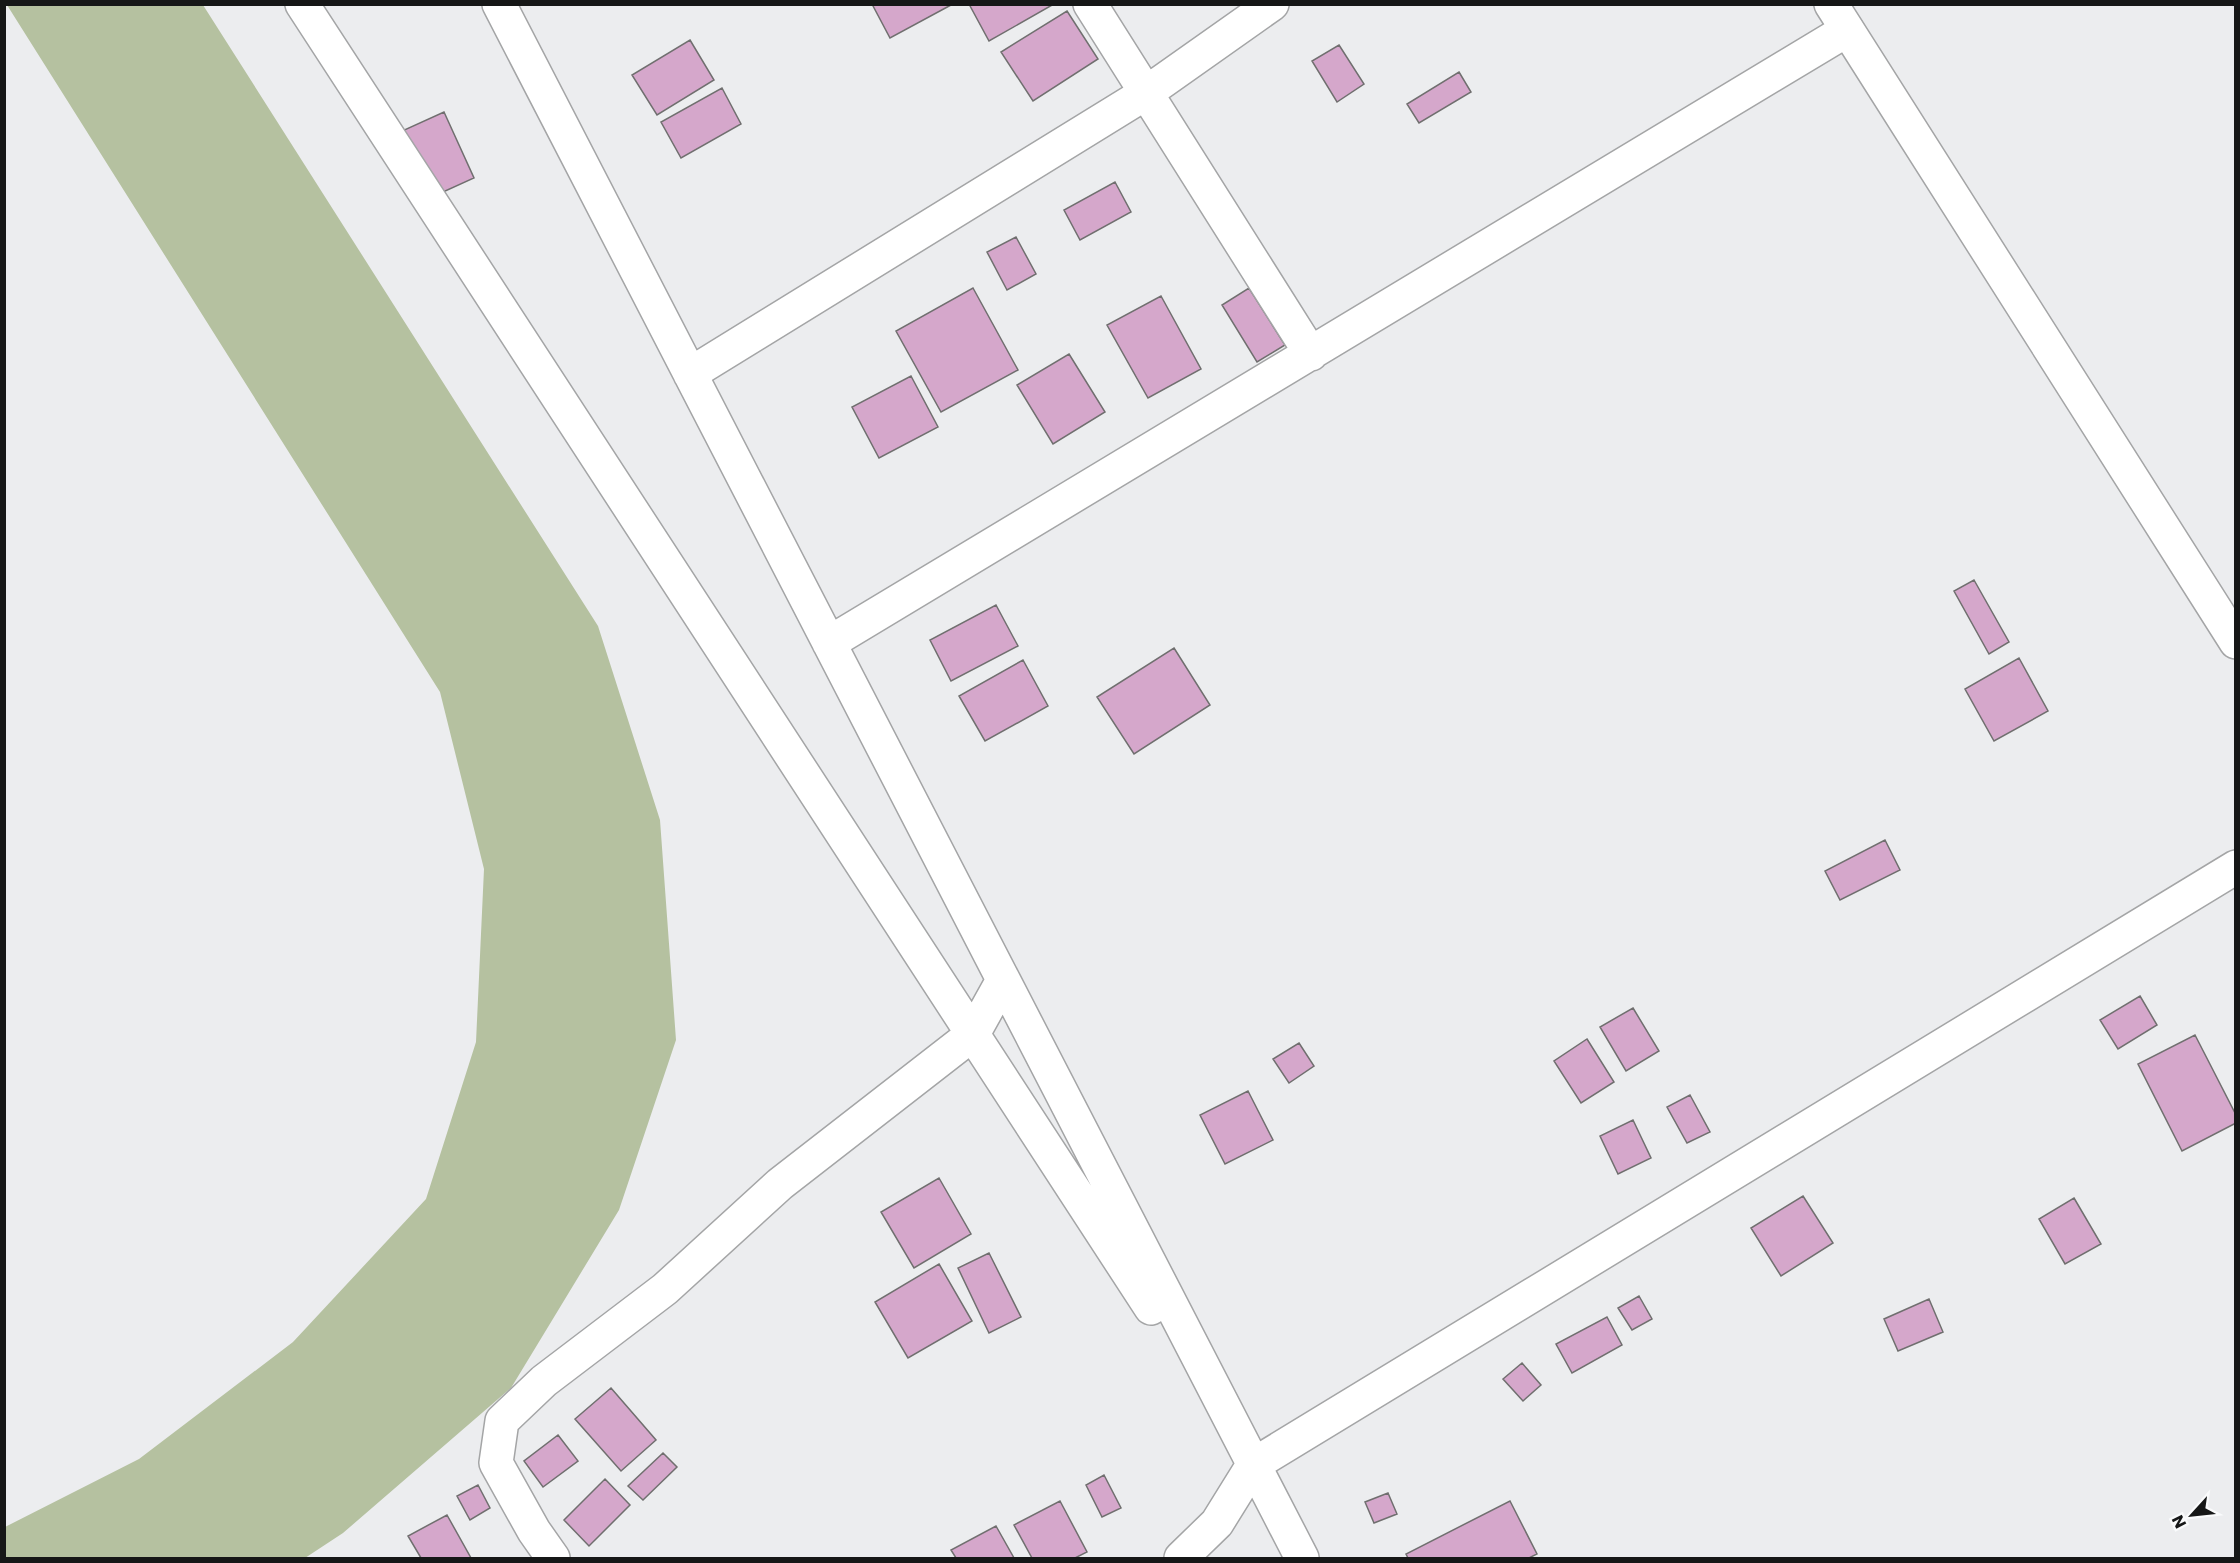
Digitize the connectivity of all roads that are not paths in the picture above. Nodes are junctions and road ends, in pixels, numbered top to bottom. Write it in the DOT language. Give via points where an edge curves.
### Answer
graph roads {
  1 [pos="302,4"];
  2 [pos="499,4"];
  3 [pos="1090,4"];
  4 [pos="1272,4"];
  5 [pos="1839,17"];
  6 [pos="1146,93"];
  7 [pos="1311,354"];
  8 [pos="690,374"];
  9 [pos="2235,642"];
  10 [pos="829,643"];
  11 [pos="2231,880"];
  12 [pos="1003,980"];
  13 [pos="973,1034"];
  14 [pos="1253,1465"];
  15 [pos="1181,1557"];
  16 [pos="553,1558"];
  17 [pos="1302,1558"];
  1 -- 13 [label="main road"];
  2 -- 8 [label="main road"];
  3 -- 6 [label="main road"];
  4 -- 6 [label="main road"];
  5 -- 7 [label="main road"];
  5 -- 9 [label="main road"];
  6 -- 7 [label="main road"];
  6 -- 8 [label="main road"];
  7 -- 10 [label="main road"];
  8 -- 10 [label="main road"];
  10 -- 12 [label="main road"];
  11 -- 14 [label="main road"];
  12 -- 13 [label="main road"];
  12 -- 14 [label="main road"];
  13 -- 14 [label="main road"];
  13 -- 16 [label="main road" via="780,1184 665,1289 544,1381 502,1421 496,1463"];
  14 -- 15 [label="main road" via="1217,1523"];
  14 -- 17 [label="main road"];
}
